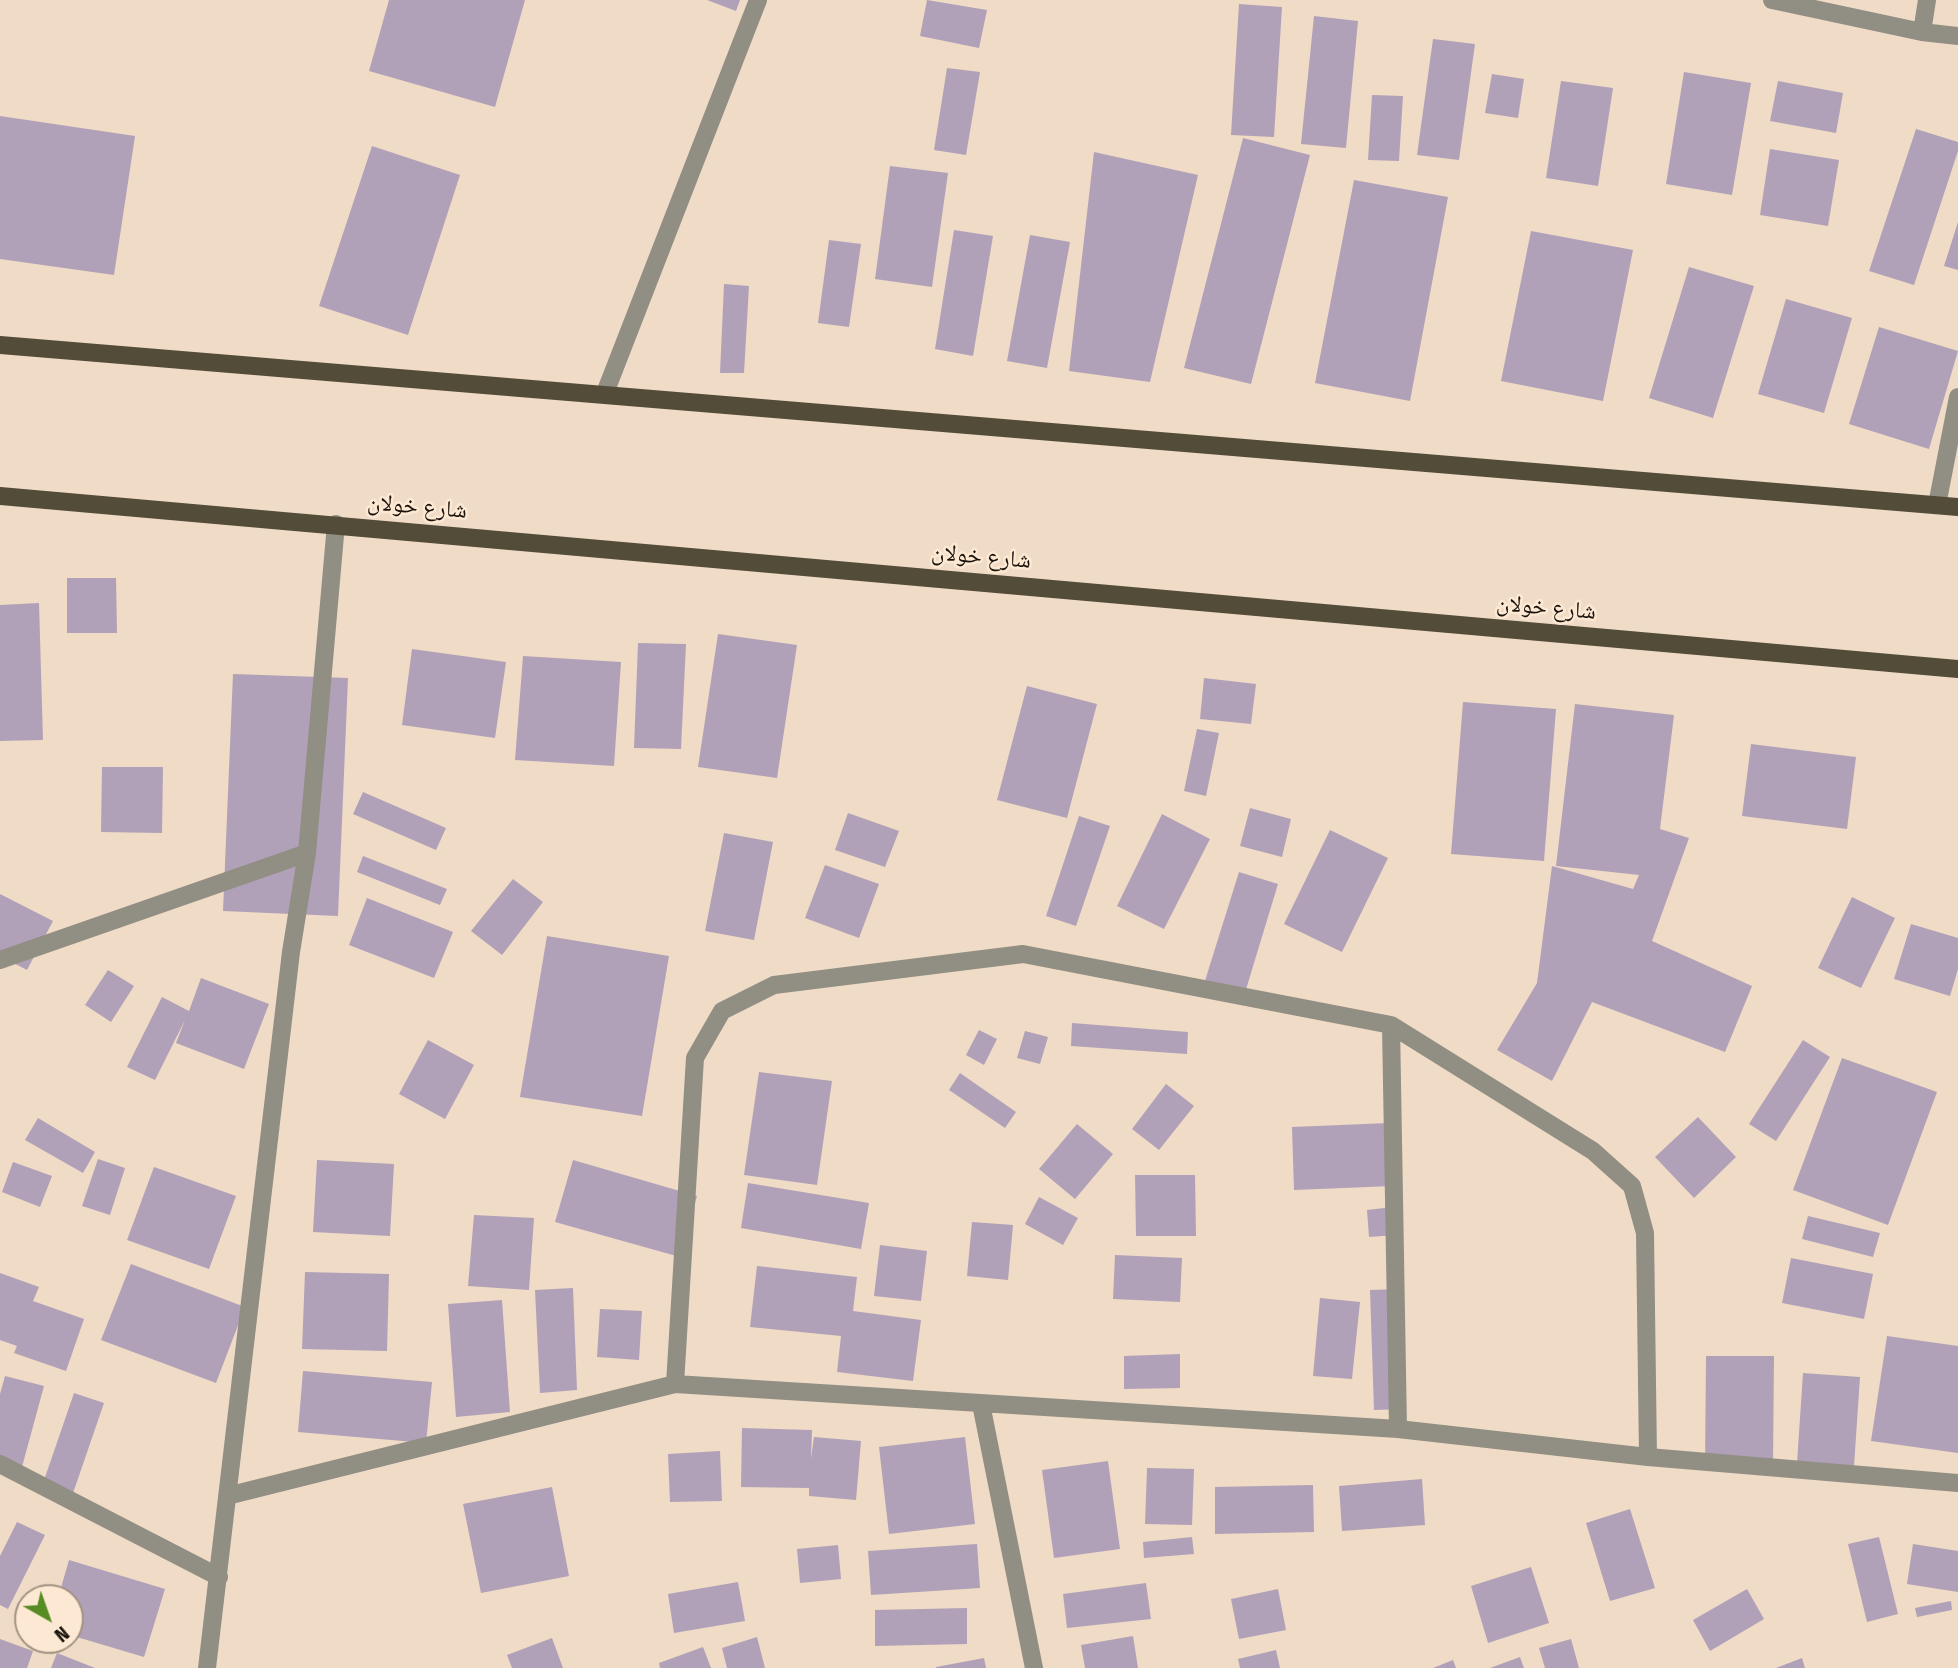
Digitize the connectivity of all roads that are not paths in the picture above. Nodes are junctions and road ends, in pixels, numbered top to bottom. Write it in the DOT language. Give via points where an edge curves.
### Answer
graph roads {
  1 [pos="758,0"];
  2 [pos="1772,0"];
  3 [pos="1927,0"];
  4 [pos="1922,32"];
  5 [pos="1958,36"];
  6 [pos="0,345"];
  7 [pos="604,393"];
  8 [pos="1958,397"];
  9 [pos="0,496"];
  10 [pos="1937,505"];
  11 [pos="1958,507"];
  12 [pos="336,524"];
  13 [pos="1958,669"];
  14 [pos="307,853"];
  15 [pos="0,960"];
  16 [pos="1391,1025"];
  17 [pos="675,1384"];
  18 [pos="981,1404"];
  19 [pos="1398,1429"];
  20 [pos="1648,1457"];
  21 [pos="0,1464"];
  22 [pos="1958,1483"];
  23 [pos="227,1496"];
  24 [pos="219,1577"];
  25 [pos="207,1668"];
  26 [pos="1034,1668"];
  1 -- 7 [label="street"];
  2 -- 4 [label="street"];
  3 -- 4 [label="street"];
  4 -- 5 [label="street"];
  6 -- 7 [label="main road"];
  7 -- 10 [label="main road"];
  8 -- 10 [label="street"];
  9 -- 12 [label="main road, شارع خولان"];
  10 -- 11 [label="main road"];
  12 -- 13 [label="main road, شارع خولان"];
  12 -- 14 [label="street"];
  14 -- 15 [label="street"];
  14 -- 23 [label="street" via="291,952"];
  16 -- 17 [label="street" via="1023,954 774,985 722,1011 695,1058"];
  16 -- 19 [label="street"];
  16 -- 20 [label="street" via="1593,1151 1632,1186 1645,1233"];
  17 -- 18 [label="street"];
  17 -- 23 [label="street"];
  18 -- 19 [label="street"];
  18 -- 26 [label="street"];
  19 -- 20 [label="street"];
  20 -- 22 [label="street"];
  21 -- 24 [label="street"];
  23 -- 24 [label="street"];
  24 -- 25 [label="street"];
}
